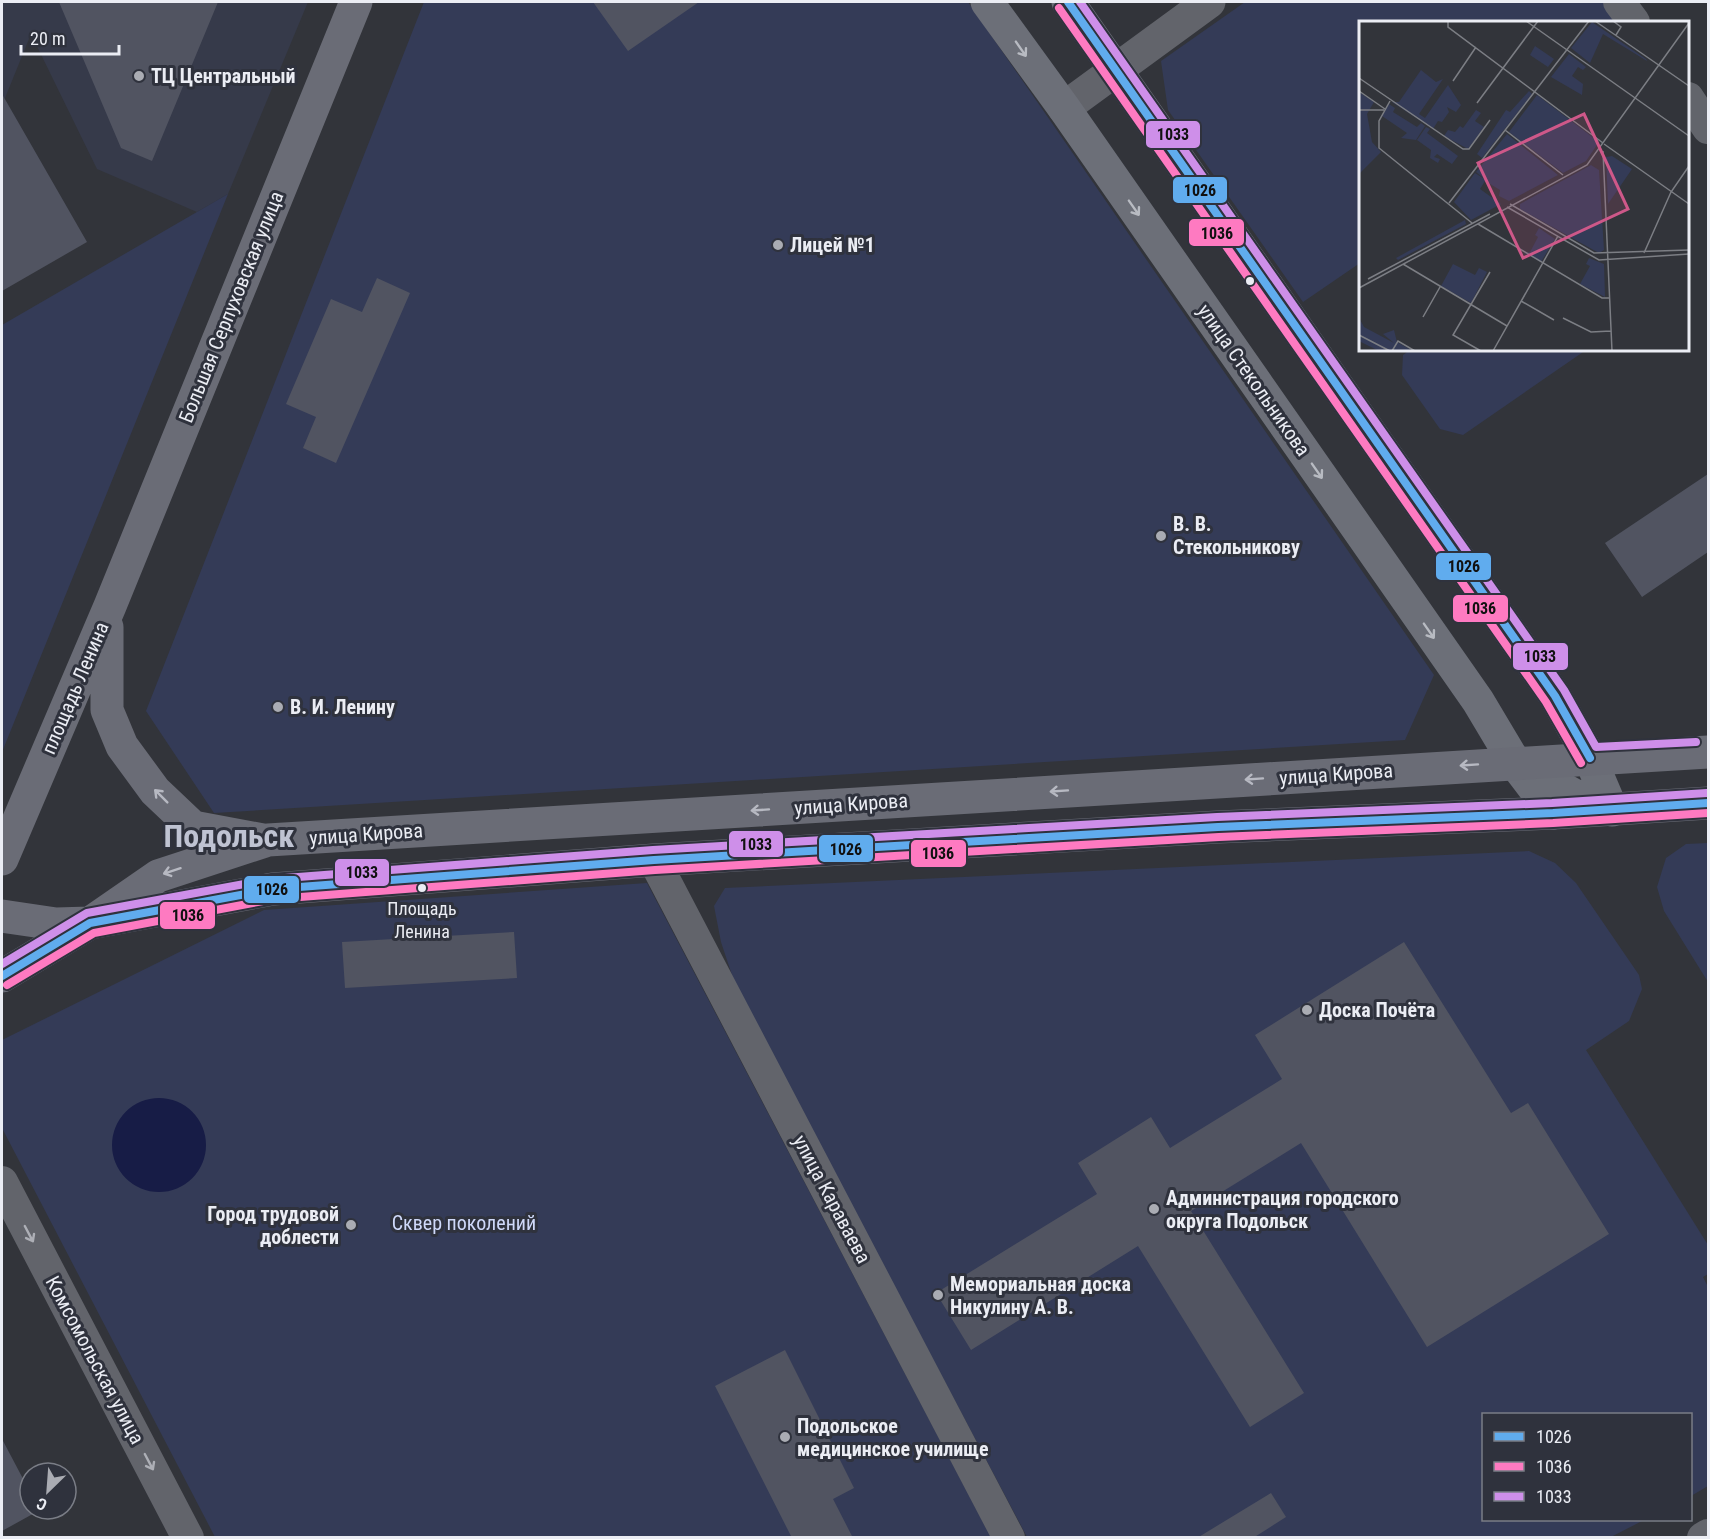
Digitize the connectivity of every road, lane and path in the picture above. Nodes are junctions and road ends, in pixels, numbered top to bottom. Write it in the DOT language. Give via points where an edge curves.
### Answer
graph roads {
  1 [pos="356,2"];
  2 [pos="987,2"];
  3 [pos="1068,2"];
  4 [pos="1209,2"];
  5 [pos="1619,2"];
  6 [pos="1633,21"];
  7 [pos="1117,69"];
  8 [pos="1689,100"];
  9 [pos="1064,108"];
  10 [pos="1708,128"];
  11 [pos="107,613"];
  12 [pos="1708,752"];
  13 [pos="1590,758"];
  14 [pos="1515,763"];
  15 [pos="1708,803"];
  16 [pos="1612,810"];
  17 [pos="1553,813"];
  18 [pos="268,840"];
  19 [pos="2,859"];
  20 [pos="654,860"];
  21 [pos="2,916"];
  22 [pos="90,923"];
  23 [pos="2,975"];
  24 [pos="2,1182"];
  25 [pos="1708,1535"];
  26 [pos="188,1538"];
  27 [pos="1009,1538"];
  28 [pos="1703,1538"];
  1 -- 11 [label="main road, Большая Серпуховская улица"];
  2 -- 9 [label="main road, улица Стекольникова, one-way"];
  3 -- 7 [label="main road"];
  4 -- 7 [label="street"];
  5 -- 6 [label="street"];
  7 -- 9 [label="street"];
  7 -- 13 [label="main road" via="1555,696"];
  8 -- 10 [label="street"];
  9 -- 14 [label="main road, улица Стекольникова, one-way" via="1478,701"];
  18 -- 11 [label="main road, площадь Ленина, one-way" via="193,827 155,791 122,746 107,710"];
  11 -- 19 [label="main road, площадь Ленина"];
  12 -- 13 [label="main road, улица Кирова"];
  13 -- 14 [label="main road, улица Кирова"];
  13 -- 16 [label="main road"];
  14 -- 16 [label="main road" via="1572,794"];
  14 -- 17 [label="main road, улица Стекольникова"];
  14 -- 18 [label="main road, улица Кирова, one-way"];
  15 -- 16 [label="main road"];
  16 -- 17 [label="main road"];
  17 -- 20 [label="main road" via="1206,828"];
  18 -- 22 [label="main road, улица Кирова, one-way" via="158,876"];
  20 -- 22 [label="main road" via="273,889"];
  20 -- 27 [label="street, улица Караваева"];
  21 -- 22 [label="main road" via="56,924"];
  22 -- 23 [label="main road"];
  24 -- 26 [label="street, Комсомольская улица, one-way"];
  25 -- 28 [label="street"];
}
